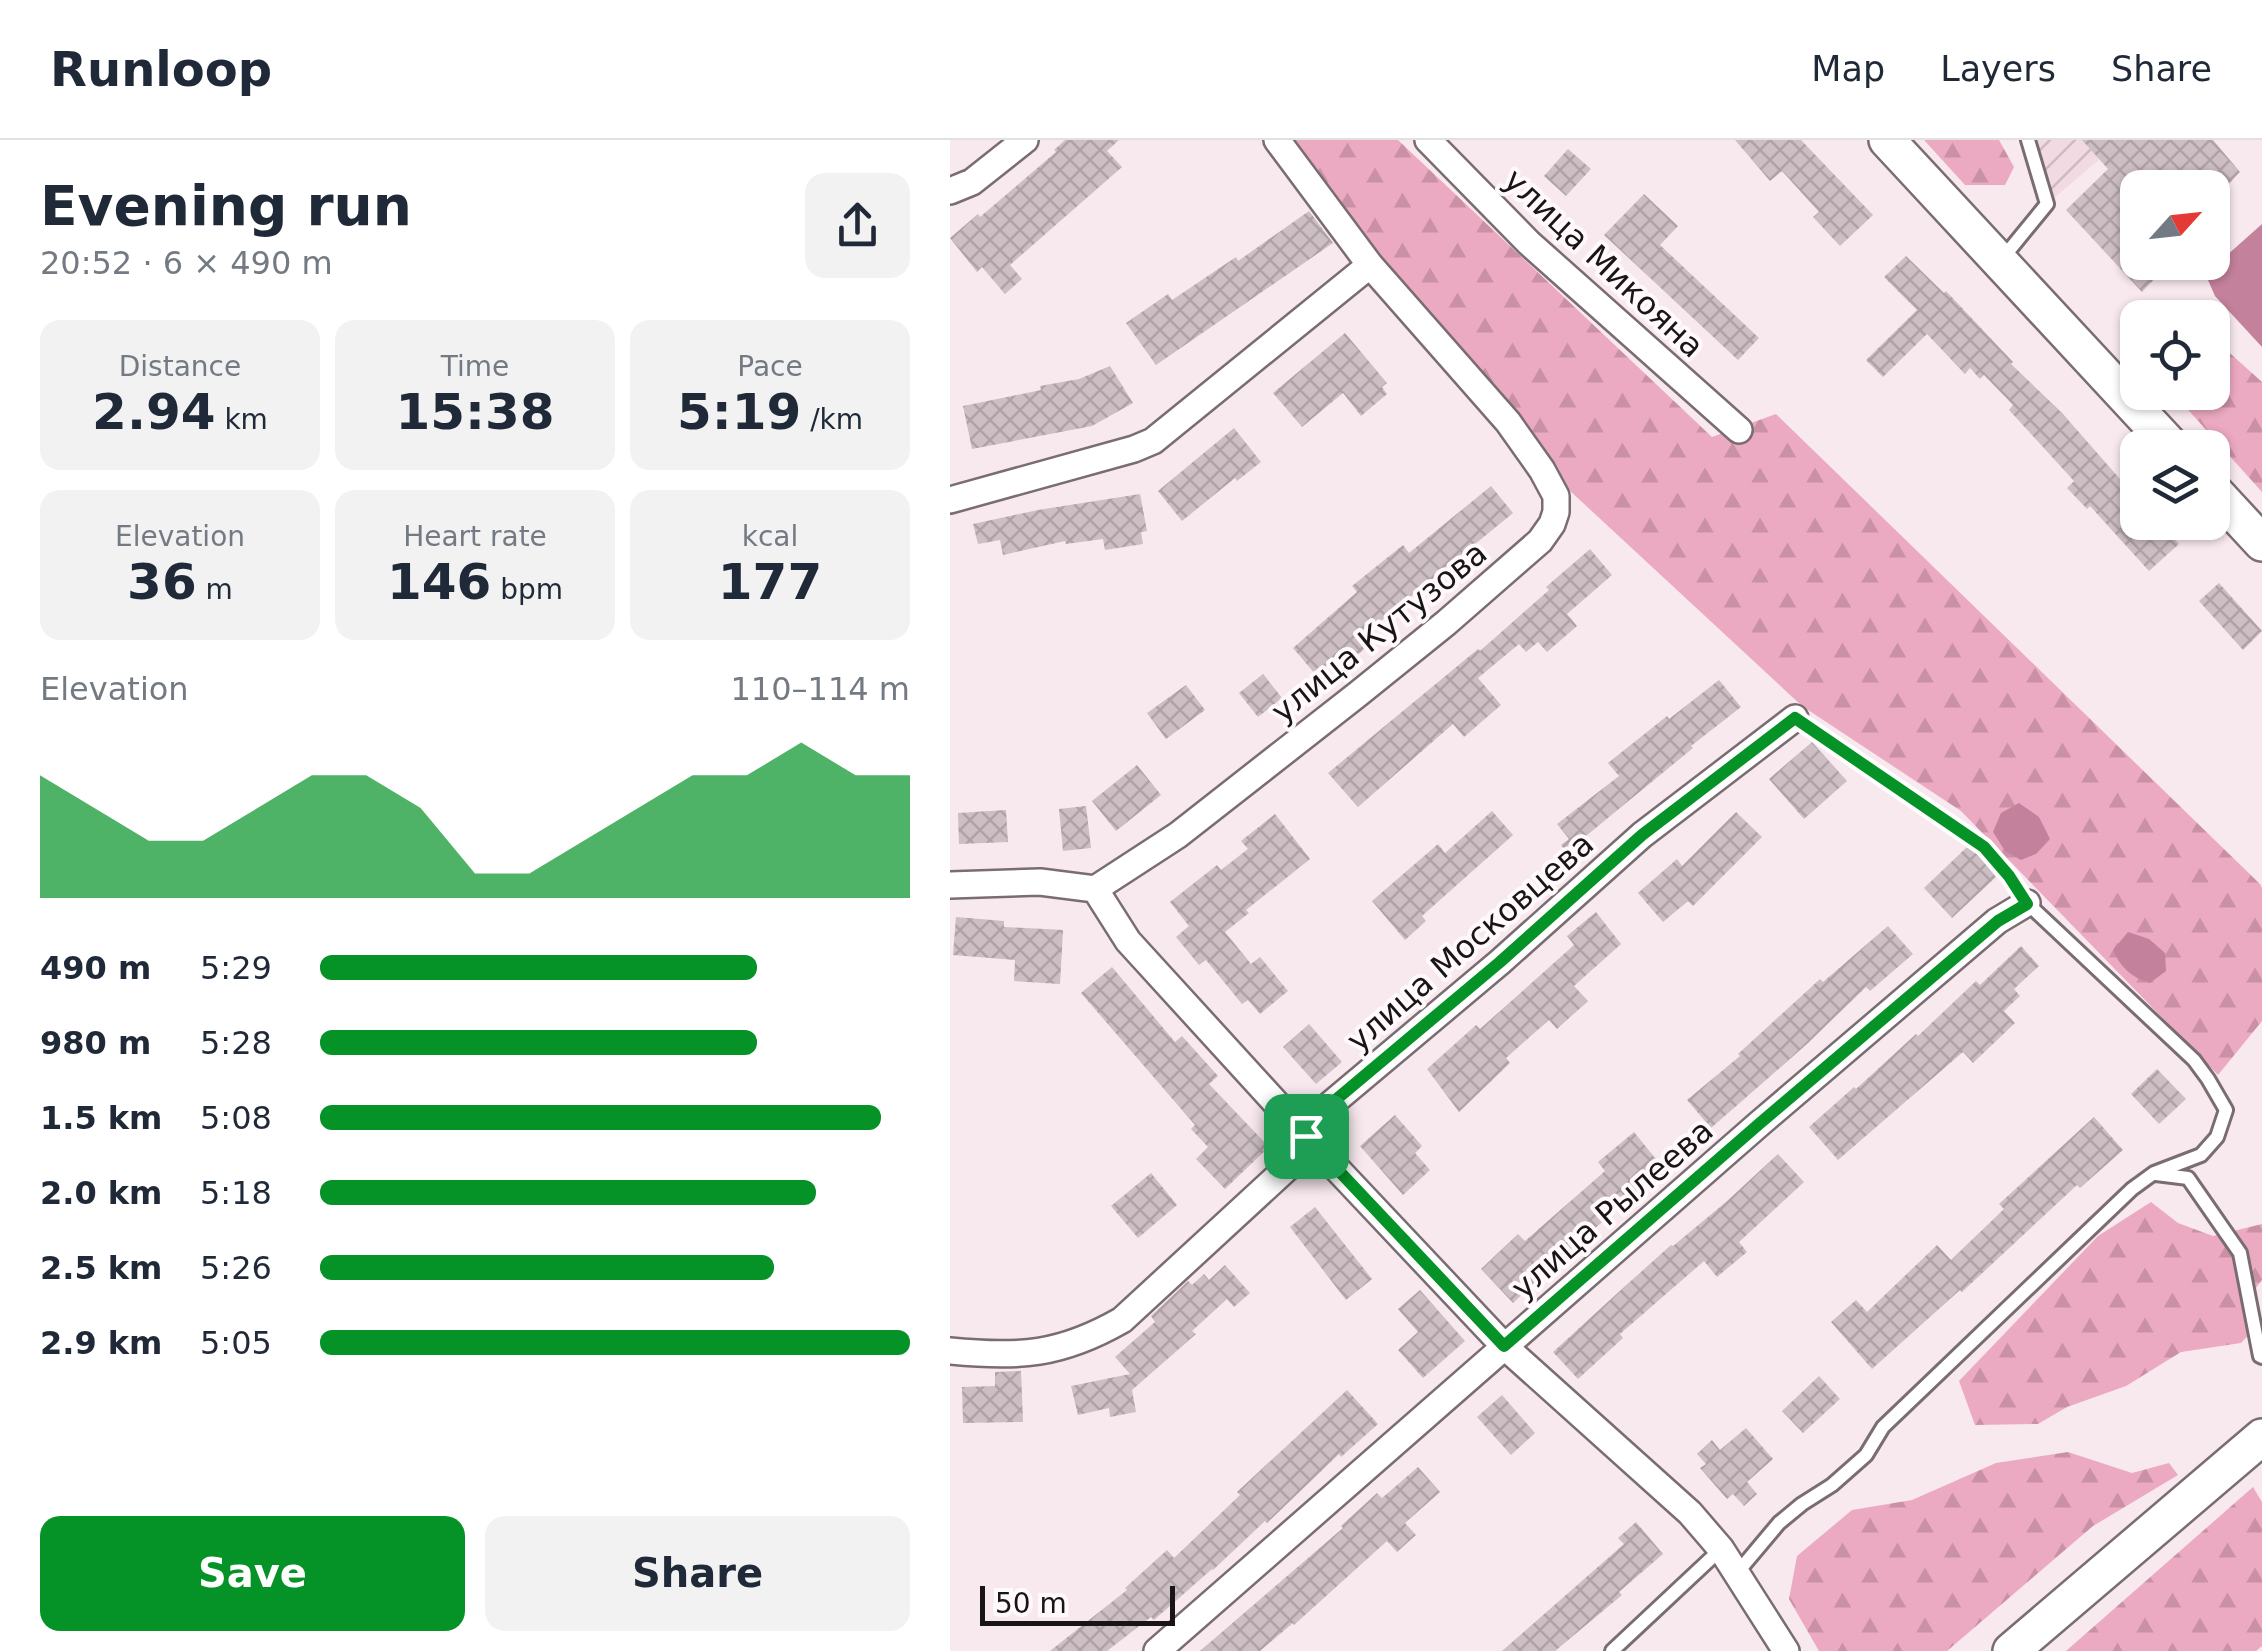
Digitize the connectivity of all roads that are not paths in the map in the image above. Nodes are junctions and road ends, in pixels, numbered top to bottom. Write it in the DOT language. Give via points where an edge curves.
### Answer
graph roads {
  1 [pos="1025,140"];
  2 [pos="1276,140"];
  3 [pos="1428,140"];
  4 [pos="1887,140"];
  5 [pos="2028,140"];
  6 [pos="950,191"];
  7 [pos="2000,262"];
  8 [pos="1370,265"];
  9 [pos="1739,430"];
  10 [pos="2157,430"];
  11 [pos="950,500"];
  12 [pos="2230,509"];
  13 [pos="2262,543"];
  14 [pos="1795,718"];
  15 [pos="950,885"];
  16 [pos="1096,889"];
  17 [pos="2027,904"];
  18 [pos="1306,1136"];
  19 [pos="2154,1173"];
  20 [pos="1504,1346"];
  21 [pos="950,1351"];
  22 [pos="2262,1357"];
  23 [pos="2262,1437"];
  24 [pos="1720,1549"];
  25 [pos="1737,1573"];
  26 [pos="1157,1651"];
  27 [pos="1612,1651"];
  28 [pos="1786,1651"];
  29 [pos="2011,1651"];
  1 -- 6 [label="street"];
  2 -- 8 [label="street, улица Кутузова"];
  3 -- 9 [label="street, улица Микояна" via="1529,243"];
  4 -- 7 [label="main road"];
  5 -- 7 [label="lane" via="2047,204"];
  7 -- 10 [label="main road"];
  8 -- 11 [label="street" via="1153,441"];
  8 -- 16 [label="street, улица Кутузова" via="1542,470 1556,496 1552,524 1358,694 1178,835"];
  12 -- 13 [label="main road"];
  14 -- 17 [label="lane" via="1984,847"];
  14 -- 18 [label="street, улица Московцева" via="1642,835 1326,1108"];
  15 -- 16 [label="street" via="1040,882"];
  16 -- 18 [label="street" via="1128,941"];
  17 -- 19 [label="lane" via="2194,1060 2226,1110 2218,1138 2201,1155"];
  17 -- 20 [label="street, улица Рылеева" via="1998,921"];
  18 -- 20 [label="street"];
  18 -- 21 [label="street, улица Московцева" via="1287,1168 1122,1320 1069,1346 1038,1352"];
  19 -- 22 [label="lane" via="2188,1178 2240,1253"];
  19 -- 25 [label="lane" via="1883,1427 1866,1455 1779,1523"];
  20 -- 24 [label="street" via="1690,1513"];
  20 -- 26 [label="street, улица Рылеева"];
  23 -- 29 [label="main road"];
  24 -- 25 [label="street"];
  24 -- 27 [label="lane"];
  25 -- 28 [label="street"];
}
